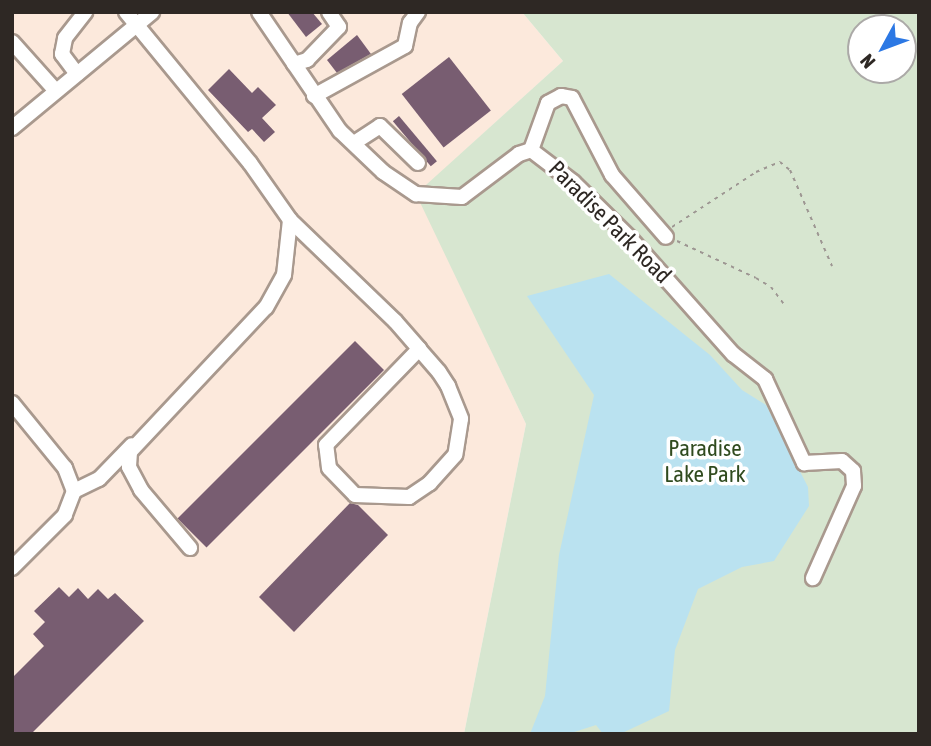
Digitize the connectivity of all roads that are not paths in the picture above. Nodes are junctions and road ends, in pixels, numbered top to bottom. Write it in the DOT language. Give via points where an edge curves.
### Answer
graph roads {
  1 [pos="85,12"];
  2 [pos="127,12"];
  3 [pos="152,12"];
  4 [pos="259,12"];
  5 [pos="329,12"];
  6 [pos="418,12"];
  7 [pos="136,25"];
  8 [pos="12,42"];
  9 [pos="294,64"];
  10 [pos="77,74"];
  11 [pos="56,91"];
  12 [pos="314,96"];
  13 [pos="12,128"];
  14 [pos="354,144"];
  15 [pos="531,150"];
  16 [pos="418,163"];
  17 [pos="290,220"];
  18 [pos="664,235"];
  19 [pos="419,349"];
  20 [pos="12,403"];
  21 [pos="134,443"];
  22 [pos="74,491"];
  23 [pos="190,548"];
  24 [pos="12,568"];
  25 [pos="813,579"];
  1 -- 10 [label="street" via="65,38 62,54"];
  2 -- 7 [label="street"];
  3 -- 7 [label="street"];
  4 -- 9 [label="street, Paradise Park Road"];
  5 -- 9 [label="street" via="339,27 307,60"];
  6 -- 12 [label="street" via="410,23 405,46"];
  7 -- 10 [label="street"];
  7 -- 17 [label="street" via="250,163"];
  8 -- 11 [label="street"];
  9 -- 12 [label="street, Paradise Park Road"];
  10 -- 11 [label="street"];
  11 -- 13 [label="street"];
  12 -- 14 [label="street, Paradise Park Road"];
  14 -- 15 [label="street, Paradise Park Road" via="383,172 416,194 446,199 469,194 519,154"];
  14 -- 16 [label="street" via="380,126"];
  15 -- 18 [label="street" via="548,103 561,96 572,98 612,176"];
  15 -- 25 [label="street, Paradise Park Road" via="573,182 696,307 733,354 765,379 804,463 842,461 855,475"];
  17 -- 19 [label="street"];
  17 -- 21 [label="street" via="284,275 266,307"];
  19 -- 19 [label="street" via="448,386 461,419 455,455 430,484 409,497 355,495 329,468 326,445"];
  20 -- 22 [label="street" via="65,467"];
  21 -- 22 [label="street" via="99,480"];
  21 -- 23 [label="street" via="129,461 133,477"];
  22 -- 24 [label="street" via="65,515"];
}
